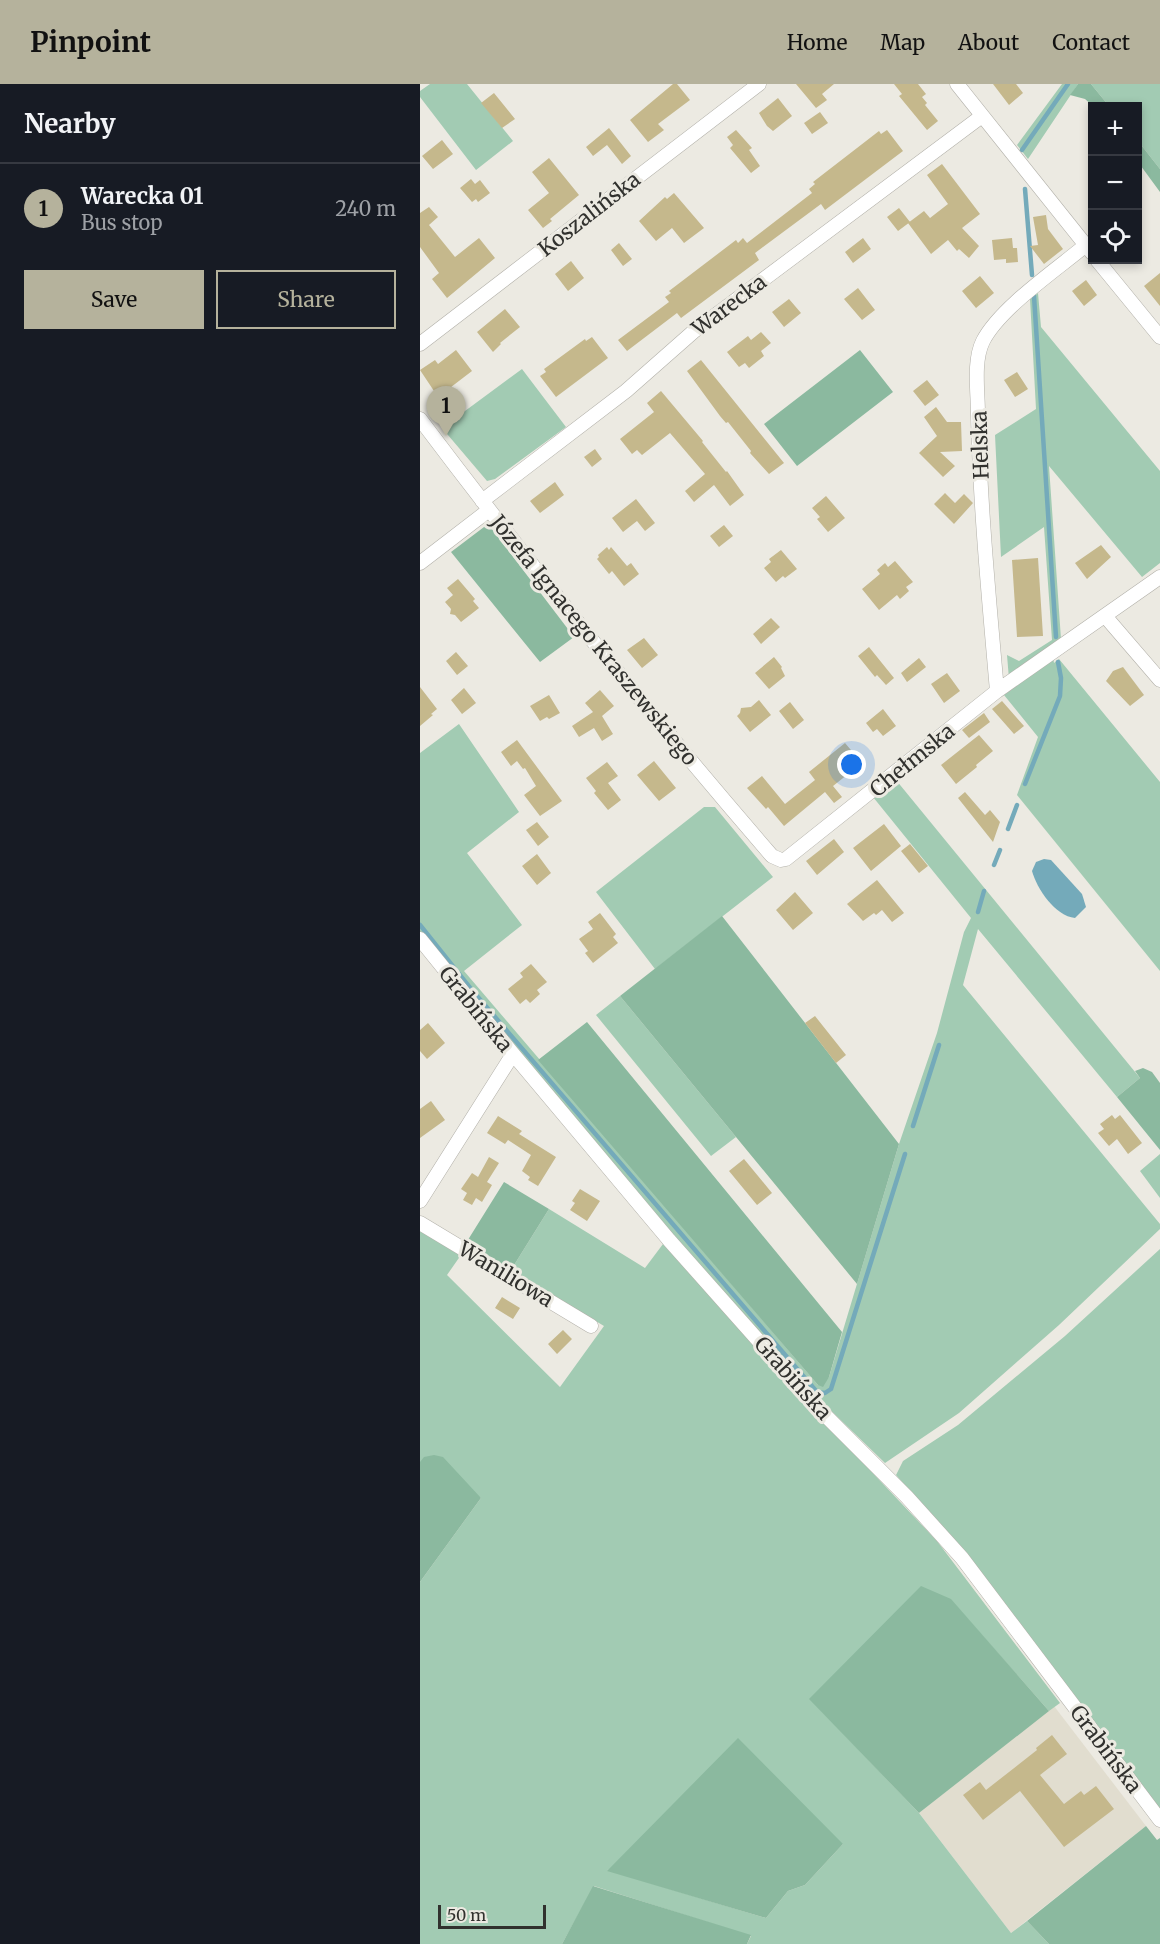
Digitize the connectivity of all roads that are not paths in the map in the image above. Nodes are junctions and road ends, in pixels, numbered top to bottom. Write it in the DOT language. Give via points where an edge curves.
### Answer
graph roads {
  1 [pos="759,84"];
  2 [pos="957,84"];
  3 [pos="982,116"];
  4 [pos="1088,248"];
  5 [pos="1088,250"];
  6 [pos="1100,264"];
  7 [pos="1160,337"];
  8 [pos="420,344"];
  9 [pos="420,419"];
  10 [pos="485,505"];
  11 [pos="420,563"];
  12 [pos="1160,577"];
  13 [pos="1105,616"];
  14 [pos="1160,680"];
  15 [pos="997,691"];
  16 [pos="772,856"];
  17 [pos="420,939"];
  18 [pos="513,1054"];
  19 [pos="420,1202"];
  20 [pos="420,1223"];
  21 [pos="591,1326"];
  22 [pos="1160,1820"];
  1 -- 8 [label="street, Koszalińska"];
  2 -- 3 [label="street"];
  3 -- 4 [label="street"];
  3 -- 10 [label="street, Warecka" via="693,332"];
  5 -- 15 [label="street, Helska" via="1003,315 982,343 978,362 980,458"];
  6 -- 7 [label="street"];
  9 -- 10 [label="street, Józefa Ignacego Kraszewskiego"];
  10 -- 11 [label="street, Warecka"];
  10 -- 16 [label="street, Józefa Ignacego Kraszewskiego" via="587,637"];
  12 -- 13 [label="street, Chełmska"];
  13 -- 14 [label="street"];
  13 -- 15 [label="street, Chełmska"];
  15 -- 16 [label="street, Chełmska" via="786,860"];
  17 -- 18 [label="street, Grabińska"];
  18 -- 19 [label="street"];
  18 -- 22 [label="street, Grabińska" via="669,1240 820,1410 962,1558"];
  20 -- 21 [label="street, Waniliowa"];
}
